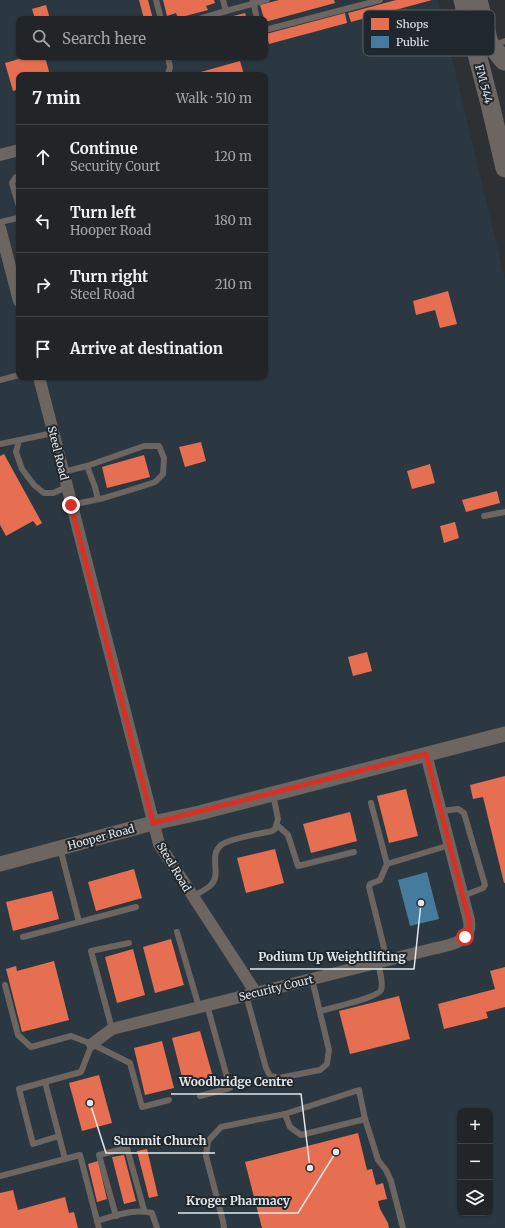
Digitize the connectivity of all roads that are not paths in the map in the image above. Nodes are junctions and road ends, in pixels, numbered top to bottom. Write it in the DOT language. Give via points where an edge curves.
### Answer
graph roads {
  1 [pos="156,0"];
  2 [pos="223,0"];
  3 [pos="267,0"];
  4 [pos="380,0"];
  5 [pos="463,0"];
  6 [pos="478,0"];
  7 [pos="489,0"];
  8 [pos="253,2"];
  9 [pos="466,10"];
  10 [pos="481,10"];
  11 [pos="492,10"];
  12 [pos="226,11"];
  13 [pos="160,16"];
  14 [pos="209,16"];
  15 [pos="256,16"];
  16 [pos="495,19"];
  17 [pos="268,29"];
  18 [pos="502,42"];
  19 [pos="495,50"];
  20 [pos="478,56"];
  21 [pos="169,60"];
  22 [pos="505,62"];
  23 [pos="169,72"];
  24 [pos="16,151"];
  25 [pos="0,155"];
  26 [pos="505,168"];
  27 [pos="16,177"];
  28 [pos="16,197"];
  29 [pos="16,218"];
  30 [pos="0,222"];
  31 [pos="0,228"];
  32 [pos="16,289"];
  33 [pos="16,376"];
  34 [pos="0,380"];
  35 [pos="40,380"];
  36 [pos="53,433"];
  37 [pos="19,440"];
  38 [pos="0,444"];
  39 [pos="87,466"];
  40 [pos="63,472"];
  41 [pos="67,487"];
  42 [pos="98,499"];
  43 [pos="71,505"];
  44 [pos="505,512"];
  45 [pos="484,516"];
  46 [pos="505,734"];
  47 [pos="426,754"];
  48 [pos="273,794"];
  49 [pos="371,803"];
  50 [pos="441,811"];
  51 [pos="153,823"];
  52 [pos="277,825"];
  53 [pos="450,845"];
  54 [pos="60,848"];
  55 [pos="354,852"];
  56 [pos="0,864"];
  57 [pos="387,864"];
  58 [pos="463,896"];
  59 [pos="192,897"];
  60 [pos="136,907"];
  61 [pos="79,922"];
  62 [pos="177,932"];
  63 [pos="23,937"];
  64 [pos="129,943"];
  65 [pos="383,961"];
  66 [pos="312,979"];
  67 [pos="5,985"];
  68 [pos="251,994"];
  69 [pos="203,1006"];
  70 [pos="320,1010"];
  71 [pos="112,1028"];
  72 [pos="92,1044"];
  73 [pos="45,1082"];
  74 [pos="200,1096"];
  75 [pos="170,1100"];
  76 [pos="285,1114"];
  77 [pos="365,1119"];
  78 [pos="59,1136"];
  79 [pos="65,1159"];
  80 [pos="0,1176"];
  81 [pos="144,1210"];
  82 [pos="116,1216"];
  83 [pos="97,1221"];
  84 [pos="99,1228"];
  85 [pos="157,1228"];
  86 [pos="224,1228"];
  87 [pos="403,1228"];
  1 -- 13 [label="lane"];
  2 -- 12 [label="lane"];
  3 -- 8 [label="lane"];
  4 -- 17 [label="lane"];
  5 -- 9 [label="main road, FM 544 / FM 544"];
  6 -- 10 [label="main road"];
  7 -- 11 [label="main road"];
  8 -- 12 [label="lane"];
  8 -- 15 [label="lane"];
  12 -- 14 [label="lane"];
  16 -- 18 [label="main road"];
  18 -- 22 [label="main road"];
  19 -- 22 [label="main road"];
  20 -- 26 [label="main road, FM 544 / FM 544"];
  21 -- 23 [label="lane"];
  24 -- 25 [label="street"];
  27 -- 28 [label="lane" via="12,183"];
  29 -- 30 [label="lane"];
  31 -- 32 [label="street"];
  33 -- 34 [label="lane"];
  35 -- 36 [label="street, Steel Road"];
  36 -- 37 [label="lane"];
  36 -- 40 [label="street, Steel Road"];
  37 -- 38 [label="lane"];
  37 -- 41 [label="lane" via="16,452 22,469 34,485 44,494 53,494"];
  39 -- 40 [label="lane"];
  39 -- 42 [label="lane"];
  39 -- 42 [label="lane" via="144,446 159,446 164,458 163,474 155,482"];
  40 -- 41 [label="street, Steel Road"];
  41 -- 43 [label="street, Steel Road"];
  42 -- 43 [label="lane"];
  43 -- 51 [label="street, Steel Road"];
  44 -- 45 [label="lane"];
  46 -- 47 [label="street, Hooper Road"];
  47 -- 48 [label="street, Hooper Road"];
  47 -- 50 [label="street, Security Court"];
  48 -- 51 [label="street, Hooper Road"];
  48 -- 52 [label="lane"];
  49 -- 57 [label="lane"];
  50 -- 53 [label="street, Security Court"];
  50 -- 58 [label="lane" via="458,809 464,813 485,885"];
  51 -- 54 [label="street, Hooper Road"];
  51 -- 59 [label="street, Steel Road" via="159,844"];
  52 -- 55 [label="lane" via="288,835 298,866"];
  52 -- 59 [label="lane" via="272,831 230,841 221,846 215,855 215,878 212,885"];
  53 -- 57 [label="lane"];
  53 -- 58 [label="street, Security Court"];
  54 -- 56 [label="street, Hooper Road"];
  54 -- 61 [label="lane"];
  57 -- 65 [label="lane" via="380,880 369,887"];
  58 -- 65 [label="street, Security Court" via="469,920 469,930 465,937 458,942"];
  59 -- 68 [label="street, Steel Road"];
  60 -- 61 [label="lane"];
  61 -- 63 [label="lane"];
  62 -- 69 [label="lane"];
  64 -- 71 [label="lane" via="91,951"];
  65 -- 66 [label="street, Security Court"];
  65 -- 70 [label="lane" via="381,989 378,993 369,998"];
  66 -- 68 [label="street, Security Court"];
  66 -- 70 [label="lane"];
  67 -- 72 [label="lane" via="18,1035 31,1047 71,1036"];
  68 -- 69 [label="street, Security Court"];
  68 -- 70 [label="lane" via="266,1068 270,1076 279,1078 320,1070 327,1064 329,1050"];
  69 -- 71 [label="street, Security Court"];
  69 -- 74 [label="lane" via="230,1088"];
  71 -- 72 [label="street, Security Court"];
  72 -- 73 [label="lane" via="81,1072"];
  72 -- 75 [label="lane" via="130,1063 142,1108"];
  73 -- 78 [label="lane"];
  73 -- 78 [label="lane" via="19,1089 33,1144"];
  76 -- 77 [label="lane" via="290,1127 301,1135"];
  76 -- 77 [label="lane" via="359,1090"];
  76 -- 86 [label="lane" via="221,1127 208,1141 206,1156"];
  77 -- 87 [label="lane" via="378,1160 391,1181"];
  78 -- 79 [label="lane"];
  79 -- 80 [label="lane"];
  79 -- 83 [label="lane" via="80,1155"];
  81 -- 82 [label="lane"];
  81 -- 82 [label="lane" via="127,1148 99,1155"];
  81 -- 85 [label="lane" via="152,1212"];
  82 -- 83 [label="lane"];
  83 -- 84 [label="lane"];
}
